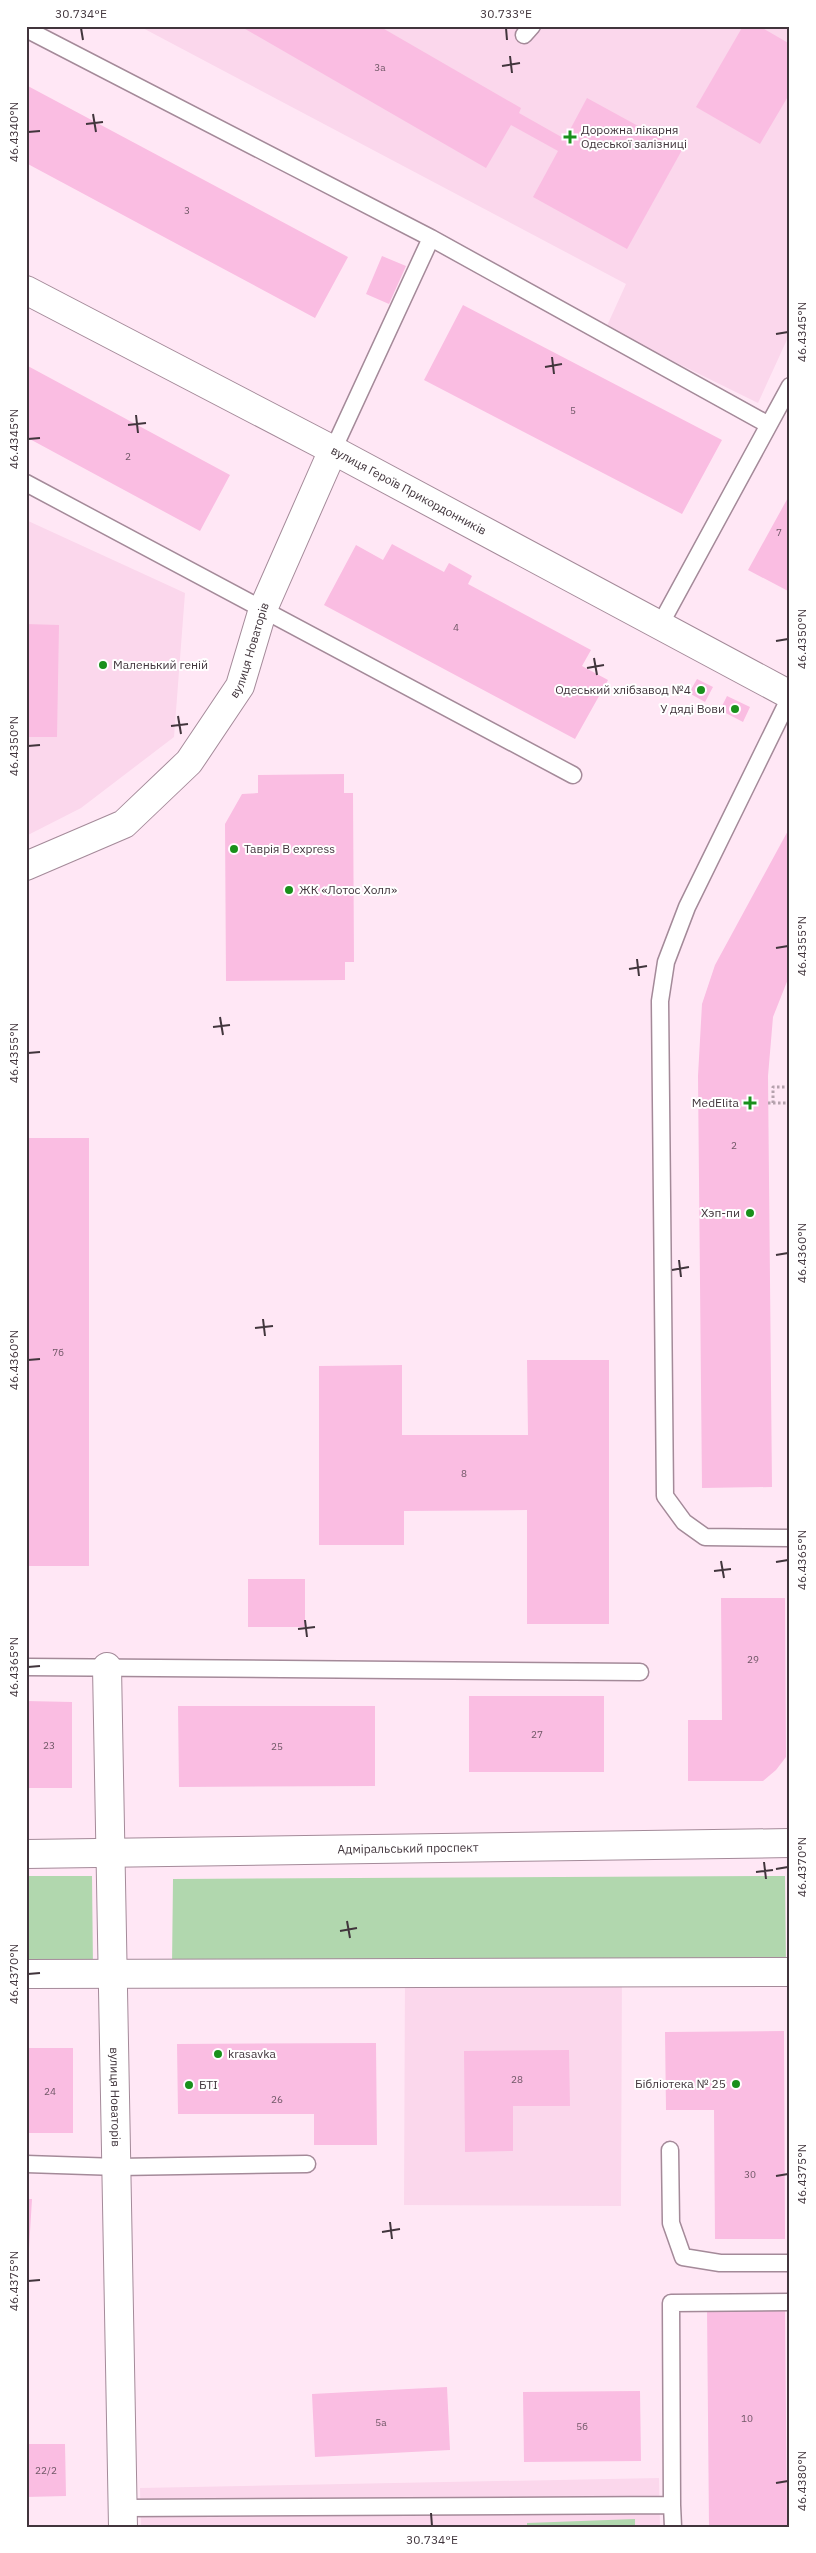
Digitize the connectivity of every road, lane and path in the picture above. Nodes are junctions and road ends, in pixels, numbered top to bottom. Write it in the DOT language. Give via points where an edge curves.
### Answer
graph roads {
  1 [pos="26,29"];
  2 [pos="431,238"];
  3 [pos="26,290"];
  4 [pos="790,386"];
  5 [pos="767,424"];
  6 [pos="333,450"];
  7 [pos="26,483"];
  8 [pos="263,609"];
  9 [pos="660,625"];
  10 [pos="790,696"];
  11 [pos="574,775"];
  12 [pos="26,866"];
  13 [pos="790,1087"];
  14 [pos="790,1103"];
  15 [pos="790,1538"];
  16 [pos="26,1667"];
  17 [pos="107,1667"];
  18 [pos="640,1672"];
  19 [pos="790,1843"];
  20 [pos="110,1853"];
  21 [pos="26,1854"];
  22 [pos="790,1972"];
  23 [pos="26,1974"];
  24 [pos="114,1974"];
  25 [pos="670,2150"];
  26 [pos="26,2164"];
  27 [pos="307,2164"];
  28 [pos="118,2168"];
  29 [pos="790,2263"];
  30 [pos="790,2302"];
  31 [pos="672,2505"];
  32 [pos="123,2517"];
  33 [pos="673,2527"];
  1 -- 2 [label="lane"];
  2 -- 5 [label="lane"];
  2 -- 6 [label="lane"];
  3 -- 6 [label="street, вулиця Героїв Прикордонників"];
  4 -- 5 [label="lane"];
  5 -- 9 [label="lane"];
  6 -- 8 [label="street, вулиця Новаторів"];
  6 -- 9 [label="street, вулиця Героїв Прикордонників"];
  7 -- 8 [label="lane"];
  8 -- 11 [label="lane"];
  8 -- 12 [label="street, вулиця Новаторів" via="240,686 189,762 124,824"];
  9 -- 10 [label="street, вулиця Героїв Прикордонників"];
  10 -- 15 [label="lane" via="687,907 666,962 660,1001 665,1496 684,1522 705,1537"];
  13 -- 14 [label="path" via="773,1087 770,1103"];
  16 -- 17 [label="lane"];
  17 -- 18 [label="lane"];
  17 -- 20 [label="street, вулиця Новаторів"];
  19 -- 20 [label="street, Адміральський проспект"];
  20 -- 21 [label="street, Адміральський проспект"];
  20 -- 24 [label="street, вулиця Новаторів"];
  22 -- 24 [label="street"];
  23 -- 24 [label="street"];
  24 -- 28 [label="street, вулиця Новаторів"];
  25 -- 29 [label="lane" via="671,2223 683,2258 720,2263"];
  26 -- 28 [label="lane"];
  27 -- 28 [label="lane"];
  28 -- 32 [label="street, вулиця Новаторів"];
  30 -- 31 [label="lane" via="671,2303"];
  31 -- 32 [label="lane"];
  31 -- 33 [label="lane"];
}
